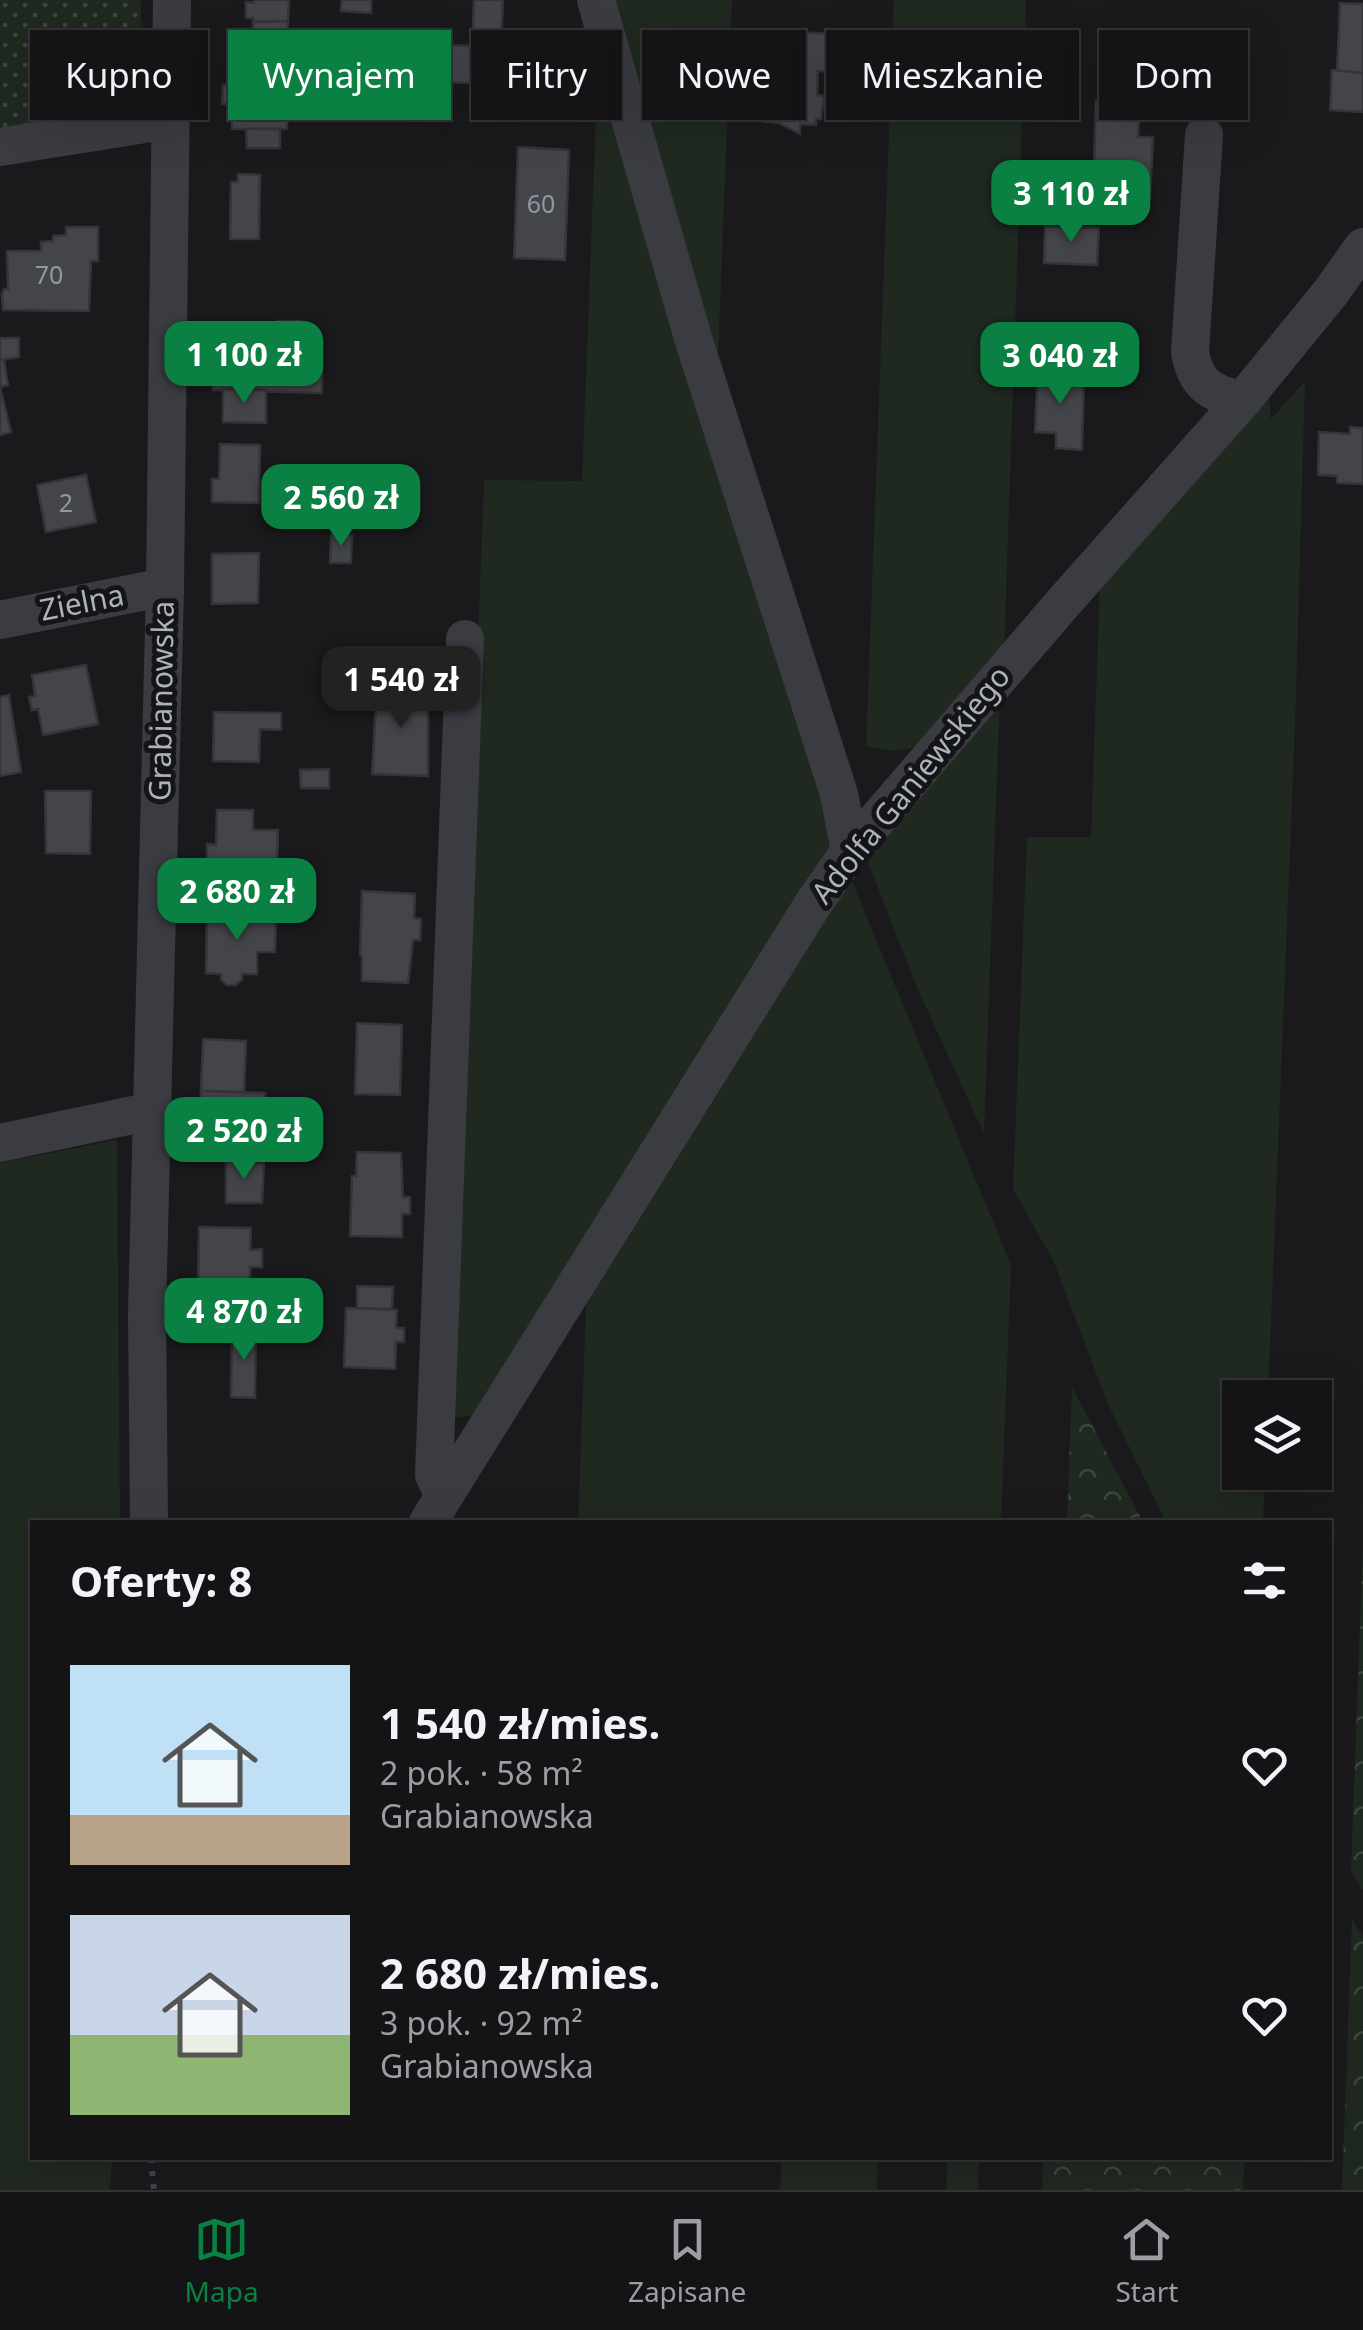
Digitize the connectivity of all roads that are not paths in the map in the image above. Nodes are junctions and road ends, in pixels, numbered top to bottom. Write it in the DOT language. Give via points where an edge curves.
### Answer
graph roads {
  1 [pos="172,0"];
  2 [pos="596,0"];
  3 [pos="172,30"];
  4 [pos="170,120"];
  5 [pos="1204,135"];
  6 [pos="0,147"];
  7 [pos="1363,247"];
  8 [pos="1242,401"];
  9 [pos="165,586"];
  10 [pos="0,620"];
  11 [pos="465,638"];
  12 [pos="850,851"];
  13 [pos="152,1111"];
  14 [pos="0,1143"];
  15 [pos="436,1509"];
  16 [pos="150,1520"];
  1 -- 3 [label="street, Grabianowska"];
  2 -- 12 [label="street" via="693,338 839,794"];
  4 -- 6 [label="street"];
  4 -- 9 [label="street, Grabianowska"];
  5 -- 8 [label="street" via="1190,352 1202,384"];
  7 -- 8 [label="street, Adolfa Ganiewskiego"];
  8 -- 12 [label="street, Adolfa Ganiewskiego"];
  9 -- 10 [label="street, Zielna"];
  9 -- 13 [label="street, Grabianowska"];
  11 -- 15 [label="street"];
  12 -- 15 [label="street, Adolfa Ganiewskiego"];
  13 -- 14 [label="street"];
  13 -- 16 [label="street, Grabianowska"];
}
